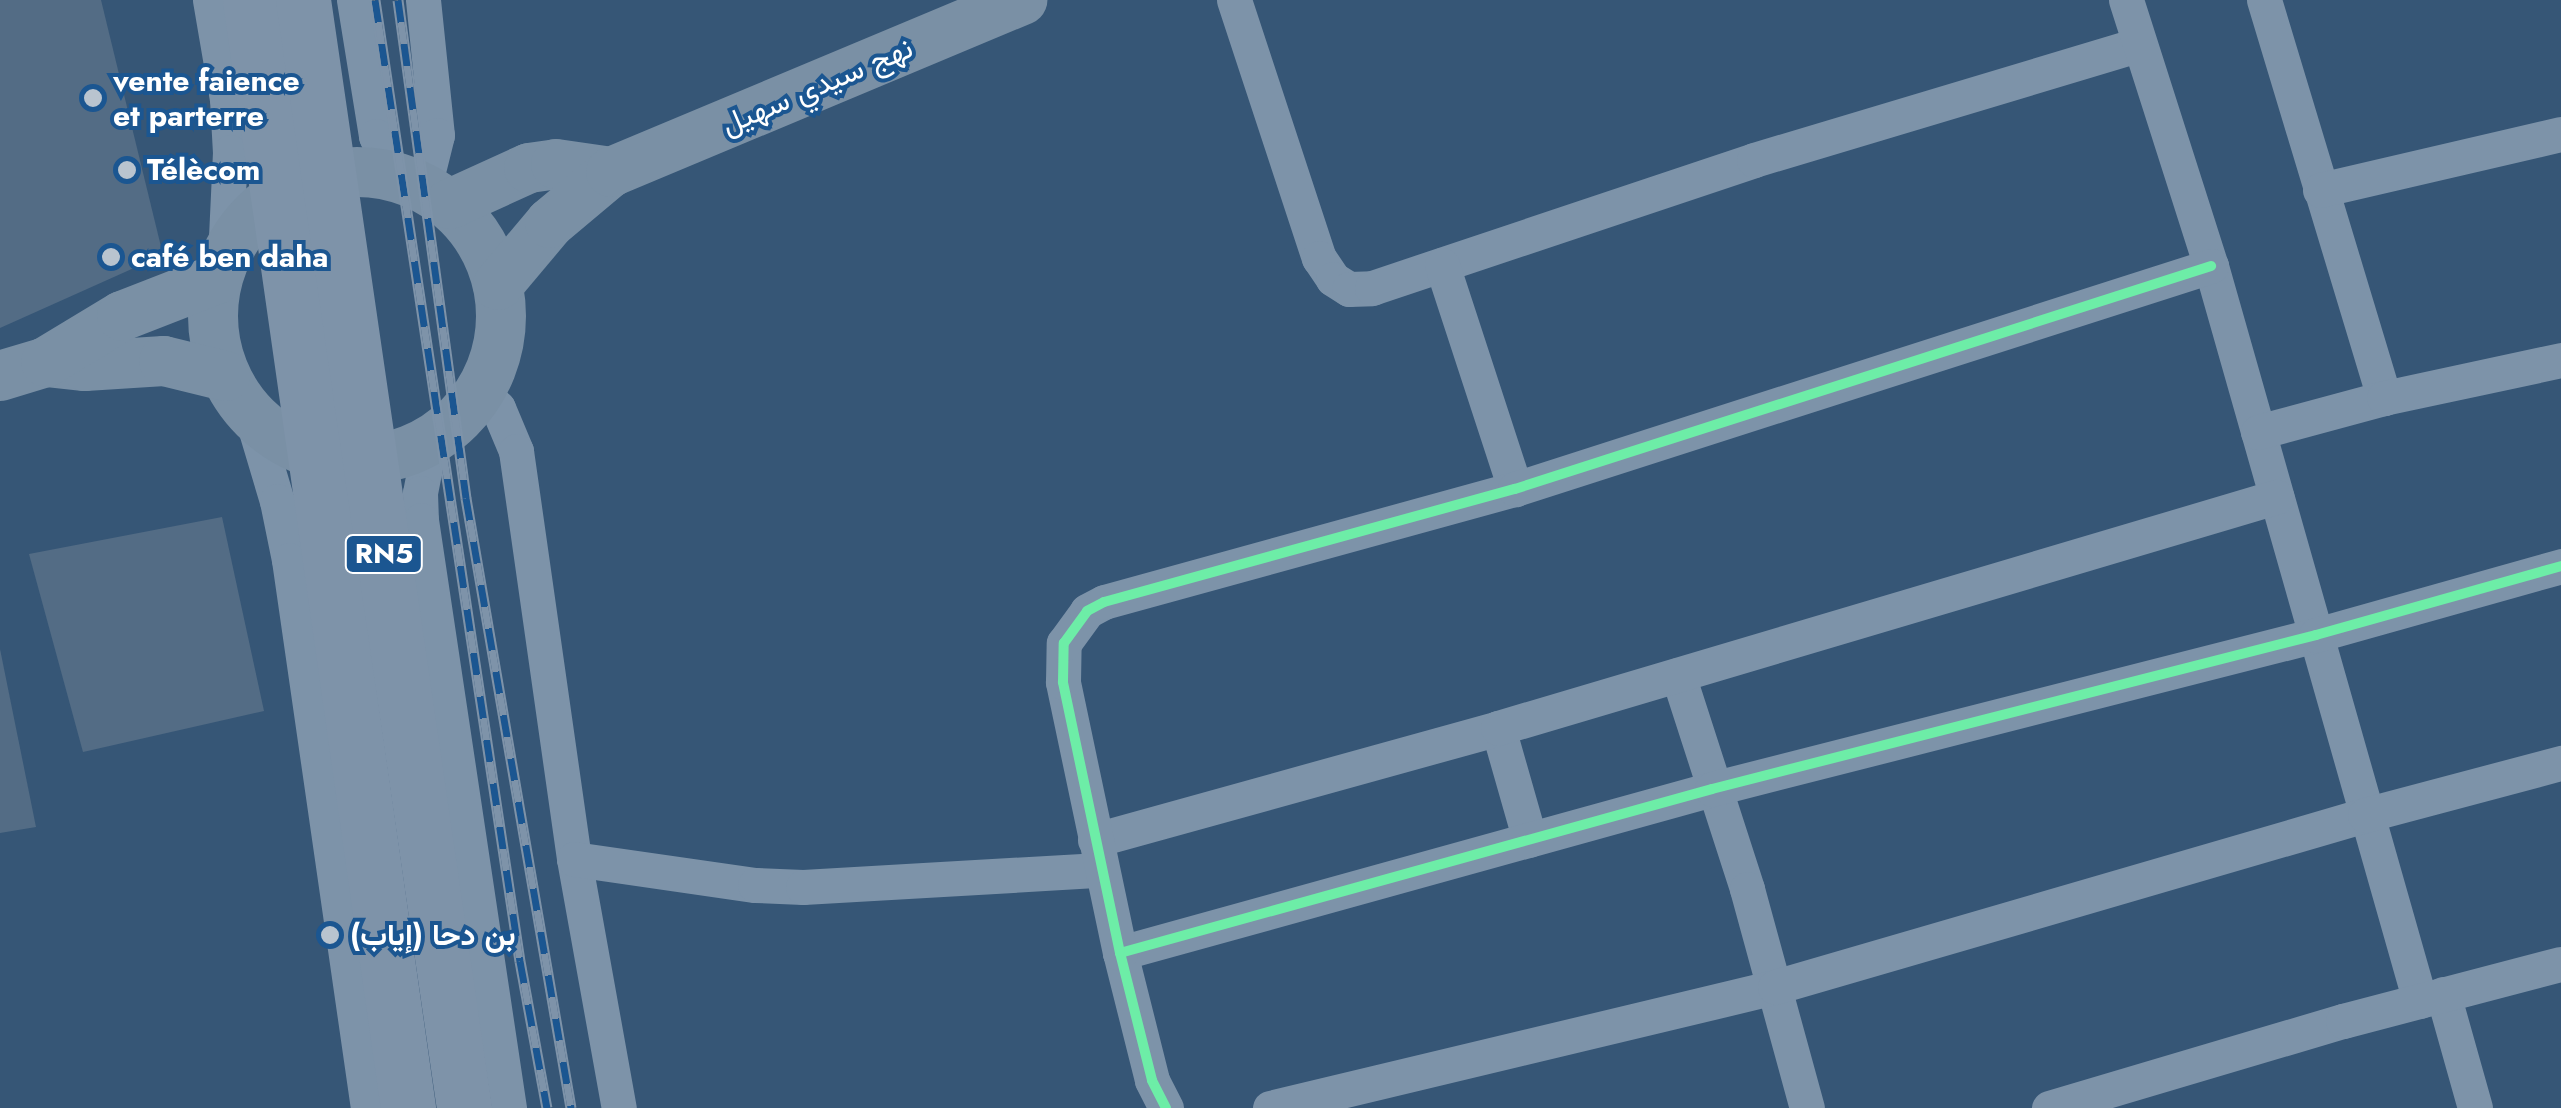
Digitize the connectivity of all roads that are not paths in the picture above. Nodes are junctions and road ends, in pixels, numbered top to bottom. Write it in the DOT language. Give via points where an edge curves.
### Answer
graph roads {
  1 [pos="210,0"];
  2 [pos="250,0"];
  3 [pos="303,0"];
  4 [pos="354,0"];
  5 [pos="423,0"];
  6 [pos="1234,0"];
  7 [pos="2126,0"];
  8 [pos="2264,0"];
  9 [pos="1005,3"];
  10 [pos="2138,45"];
  11 [pos="2561,134"];
  12 [pos="611,172"];
  13 [pos="422,189"];
  14 [pos="2320,190"];
  15 [pos="1442,265"];
  16 [pos="2211,266"];
  17 [pos="221,269"];
  18 [pos="498,285"];
  19 [pos="2561,360"];
  20 [pos="23,369"];
  21 [pos="482,390"];
  22 [pos="238,396"];
  23 [pos="2384,398"];
  24 [pos="2258,432"];
  25 [pos="430,441"];
  26 [pos="1514,489"];
  27 [pos="2276,497"];
  28 [pos="2561,566"];
  29 [pos="2316,635"];
  30 [pos="1678,675"];
  31 [pos="1498,728"];
  32 [pos="2561,763"];
  33 [pos="1712,790"];
  34 [pos="2365,815"];
  35 [pos="1530,840"];
  36 [pos="1098,855"];
  37 [pos="574,858"];
  38 [pos="1120,954"];
  39 [pos="2561,964"];
  40 [pos="1775,988"];
  41 [pos="2432,998"];
  42 [pos="368,1108"];
  43 [pos="408,1108"];
  44 [pos="464,1108"];
  45 [pos="509,1108"];
  46 [pos="619,1108"];
  47 [pos="1166,1108"];
  48 [pos="1270,1108"];
  49 [pos="1807,1108"];
  50 [pos="2049,1108"];
  51 [pos="2475,1108"];
  1 -- 17 [label="street" via="230,152"];
  2 -- 43 [label="highway, RN5, bridge"];
  3 -- 44 [label="highway, RN5, bridge"];
  4 -- 13 [label="street" via="376,136"];
  5 -- 13 [label="street" via="437,135"];
  6 -- 15 [label="street" via="1319,258 1333,279 1349,289 1372,288"];
  7 -- 10 [label="street"];
  8 -- 14 [label="street"];
  9 -- 12 [label="main road, نهج سيدي سهيل"];
  10 -- 15 [label="street" via="1754,160"];
  10 -- 16 [label="street"];
  11 -- 14 [label="street"];
  12 -- 13 [label="main road" via="556,164"];
  12 -- 18 [label="main road, نهج سيدي سهيل" via="550,223"];
  13 -- 17 [label="main road" via="342,173 294,186 242,229"];
  13 -- 18 [label="main road" via="472,227"];
  14 -- 23 [label="street"];
  15 -- 26 [label="street"];
  16 -- 24 [label="street"];
  16 -- 26 [label="street"];
  17 -- 20 [label="main road"];
  17 -- 22 [label="main road" via="216,345"];
  18 -- 21 [label="main road" via="502,321"];
  19 -- 23 [label="street"];
  20 -- 22 [label="main road" via="164,360"];
  21 -- 25 [label="main road"];
  21 -- 37 [label="street" via="498,408 516,451"];
  22 -- 25 [label="main road" via="290,444 336,460 401,454"];
  22 -- 42 [label="street" via="286,546"];
  23 -- 24 [label="street"];
  24 -- 27 [label="street"];
  25 -- 45 [label="street" via="421,520"];
  26 -- 36 [label="street" via="1086,612 1064,644 1061,662"];
  27 -- 29 [label="street"];
  27 -- 30 [label="street"];
  28 -- 29 [label="street"];
  29 -- 33 [label="street"];
  29 -- 34 [label="street"];
  30 -- 31 [label="street"];
  30 -- 33 [label="street"];
  31 -- 35 [label="street"];
  31 -- 36 [label="street"];
  32 -- 34 [label="street"];
  33 -- 35 [label="street"];
  33 -- 40 [label="street"];
  34 -- 40 [label="street"];
  34 -- 41 [label="street"];
  35 -- 38 [label="street"];
  36 -- 37 [label="street" via="803,887"];
  36 -- 38 [label="street"];
  37 -- 46 [label="street"];
  38 -- 47 [label="street" via="1152,1080"];
  39 -- 41 [label="street"];
  40 -- 48 [label="street"];
  40 -- 49 [label="street"];
  41 -- 50 [label="street"];
  41 -- 51 [label="street"];
}
